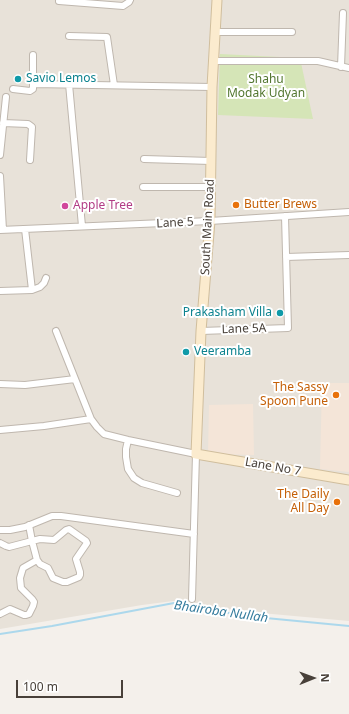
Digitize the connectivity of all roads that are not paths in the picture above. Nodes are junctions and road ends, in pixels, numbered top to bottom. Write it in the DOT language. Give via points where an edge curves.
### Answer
graph roads {
  1 [pos="130,0"];
  2 [pos="217,0"];
  3 [pos="59,1"];
  4 [pos="343,13"];
  5 [pos="215,32"];
  6 [pos="292,32"];
  7 [pos="69,36"];
  8 [pos="33,55"];
  9 [pos="214,61"];
  10 [pos="341,66"];
  11 [pos="349,68"];
  12 [pos="33,84"];
  13 [pos="69,84"];
  14 [pos="114,85"];
  15 [pos="212,87"];
  16 [pos="13,89"];
  17 [pos="6,98"];
  18 [pos="3,123"];
  19 [pos="0,155"];
  20 [pos="144,159"];
  21 [pos="30,160"];
  22 [pos="211,161"];
  23 [pos="0,176"];
  24 [pos="143,187"];
  25 [pos="210,187"];
  26 [pos="349,212"];
  27 [pos="285,216"];
  28 [pos="210,221"];
  29 [pos="82,226"];
  30 [pos="25,229"];
  31 [pos="1,230"];
  32 [pos="349,255"];
  33 [pos="286,256"];
  34 [pos="46,278"];
  35 [pos="32,290"];
  36 [pos="0,291"];
  37 [pos="56,331"];
  38 [pos="201,331"];
  39 [pos="75,379"];
  40 [pos="0,384"];
  41 [pos="91,419"];
  42 [pos="0,430"];
  43 [pos="128,440"];
  44 [pos="196,454"];
  45 [pos="349,480"];
  46 [pos="177,493"];
  47 [pos="29,525"];
  48 [pos="0,530"];
  49 [pos="194,534"];
  50 [pos="32,541"];
  51 [pos="0,543"];
  52 [pos="36,560"];
  53 [pos="192,599"];
  54 [pos="0,614"];
  1 -- 3 [label="street" via="123,6"];
  2 -- 5 [label="main road, South Main Road"];
  4 -- 10 [label="street"];
  5 -- 6 [label="street"];
  5 -- 9 [label="main road, South Main Road"];
  7 -- 14 [label="street" via="107,37"];
  8 -- 12 [label="street"];
  9 -- 10 [label="street" via="318,61"];
  9 -- 15 [label="main road, South Main Road"];
  10 -- 11 [label="street"];
  12 -- 13 [label="street"];
  12 -- 16 [label="street" via="30,91"];
  13 -- 14 [label="street"];
  13 -- 29 [label="street"];
  14 -- 15 [label="street"];
  15 -- 22 [label="main road, South Main Road"];
  17 -- 18 [label="street"];
  18 -- 19 [label="street"];
  18 -- 21 [label="street" via="28,124 32,127"];
  20 -- 22 [label="street"];
  22 -- 25 [label="main road, South Main Road"];
  23 -- 31 [label="street"];
  24 -- 25 [label="street"];
  25 -- 28 [label="main road, South Main Road"];
  26 -- 27 [label="street, Lane 5"];
  27 -- 28 [label="street, Lane 5"];
  27 -- 33 [label="street"];
  28 -- 29 [label="street, Lane 5"];
  28 -- 38 [label="main road, South Main Road"];
  29 -- 30 [label="street, Lane 5"];
  30 -- 31 [label="street, Lane 5"];
  30 -- 35 [label="street"];
  32 -- 33 [label="street"];
  33 -- 38 [label="street, Lane 5A" via="288,328"];
  34 -- 35 [label="street" via="40,287"];
  35 -- 36 [label="street"];
  37 -- 39 [label="street"];
  38 -- 44 [label="main road, South Main Road"];
  39 -- 40 [label="street" via="24,385"];
  39 -- 41 [label="street"];
  41 -- 42 [label="street"];
  41 -- 43 [label="street" via="104,434"];
  43 -- 44 [label="street"];
  43 -- 46 [label="street" via="126,457 128,469 134,478 142,483"];
  44 -- 45 [label="main road, Lane No 7"];
  44 -- 49 [label="street"];
  47 -- 48 [label="street"];
  47 -- 49 [label="street" via="52,516 61,516"];
  47 -- 50 [label="street"];
  49 -- 53 [label="street"];
  50 -- 51 [label="street" via="9,547"];
  50 -- 52 [label="street"];
  50 -- 52 [label="street" via="54,540 69,529 87,543 76,559 79,577 66,582 54,578 48,568"];
  52 -- 54 [label="street" via="22,568 20,578 21,588 34,602 29,614 26,616 10,609"];
}
